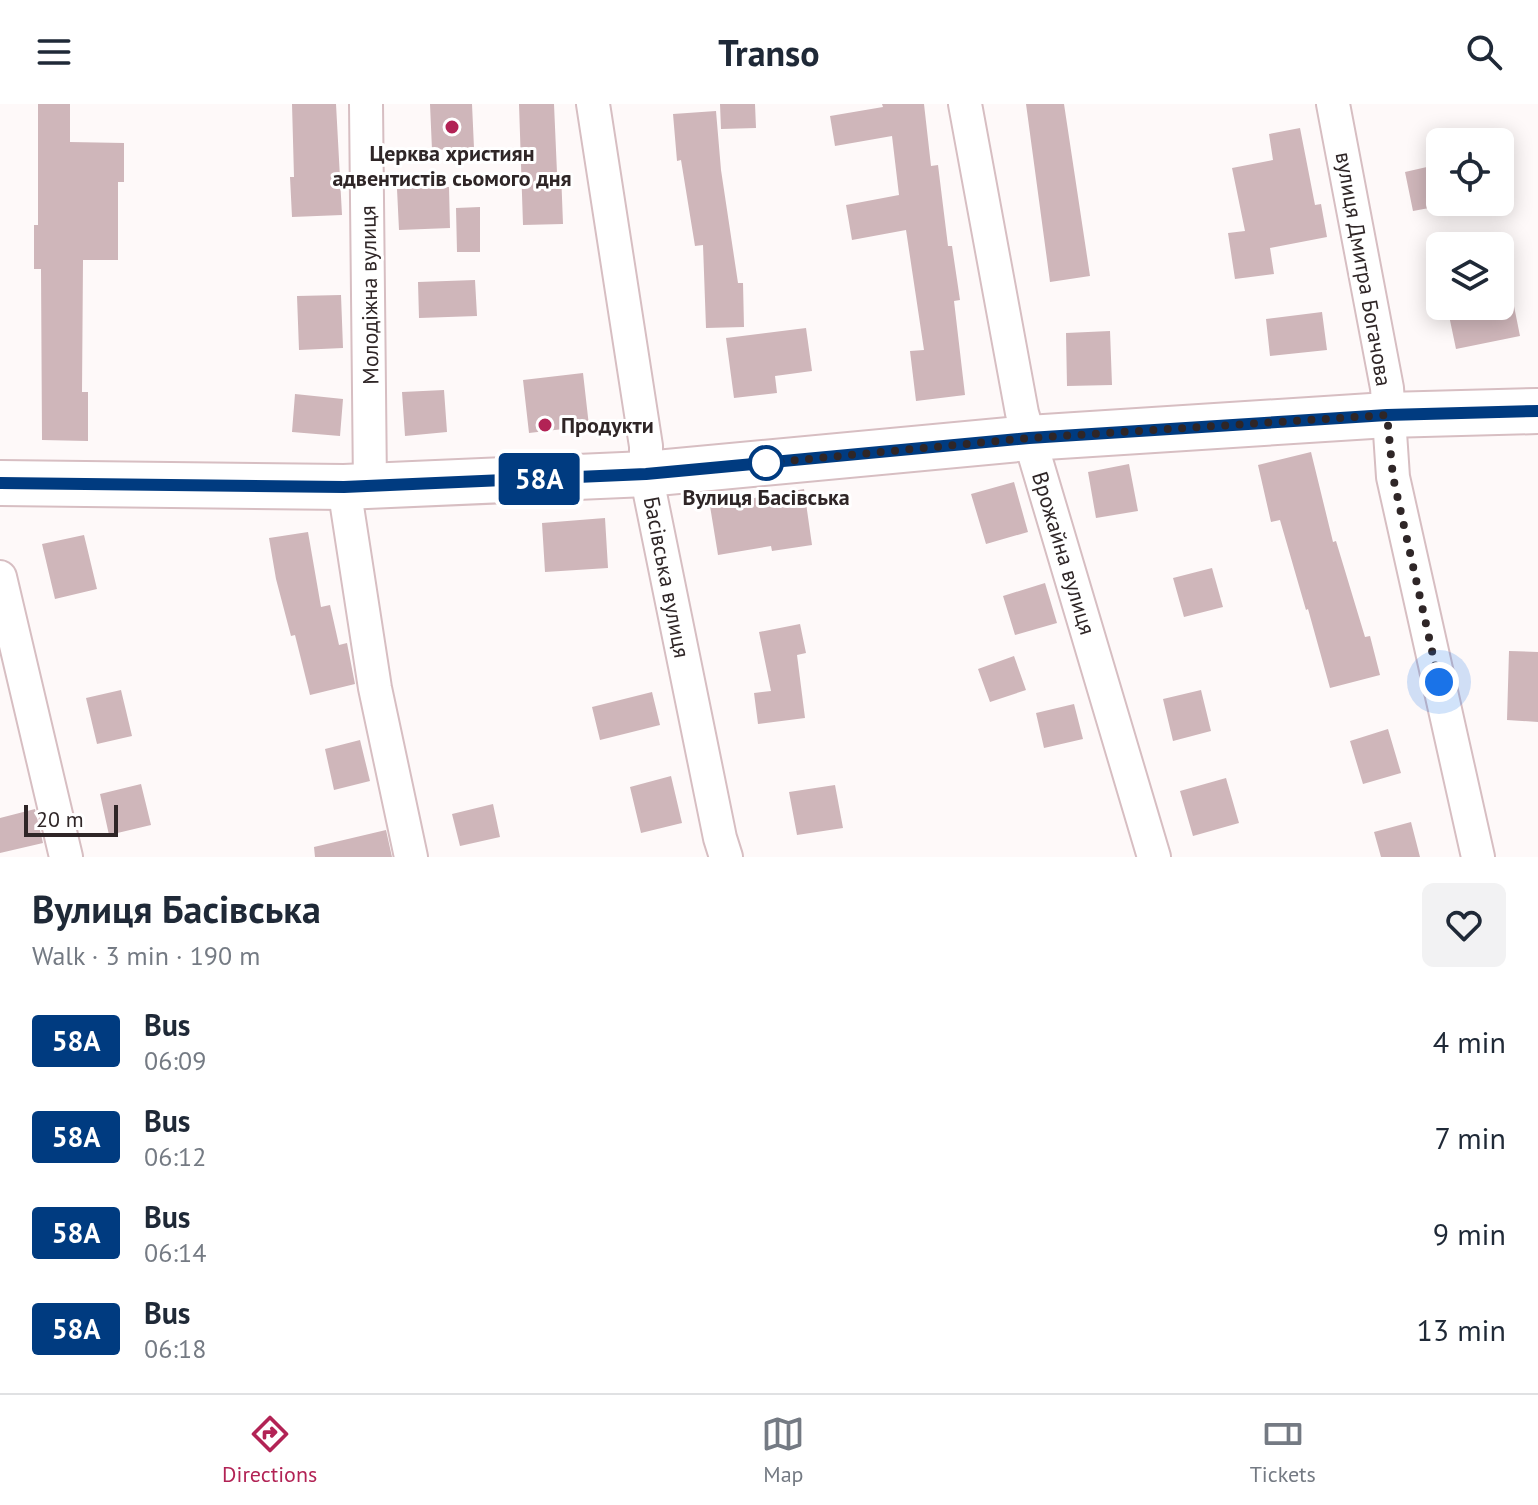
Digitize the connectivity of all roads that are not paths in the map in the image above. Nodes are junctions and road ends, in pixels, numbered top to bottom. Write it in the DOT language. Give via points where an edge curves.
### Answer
graph roads {
  1 [pos="366,104"];
  2 [pos="593,104"];
  3 [pos="965,104"];
  4 [pos="1333,104"];
  5 [pos="1538,411"];
  6 [pos="1387,415"];
  7 [pos="1029,438"];
  8 [pos="646,474"];
  9 [pos="0,483"];
  10 [pos="357,486"];
  11 [pos="0,577"];
  12 [pos="66,857"];
  13 [pos="411,857"];
  14 [pos="726,857"];
  15 [pos="1154,857"];
  16 [pos="1478,857"];
  1 -- 10 [label="street, Молодіжна вулиця"];
  2 -- 8 [label="street, Басівська вулиця"];
  3 -- 7 [label="street, Врожайна вулиця"];
  4 -- 6 [label="street, вулиця Дмитра Богачова" via="1387,388"];
  5 -- 6 [label="street"];
  6 -- 7 [label="street"];
  6 -- 16 [label="street, вулиця Дмитра Богачова" via="1393,477"];
  7 -- 8 [label="street"];
  7 -- 15 [label="street, Врожайна вулиця"];
  8 -- 10 [label="street"];
  8 -- 14 [label="street, Басівська вулиця"];
  9 -- 10 [label="street"];
  10 -- 13 [label="street, Молодіжна вулиця" via="375,688"];
  11 -- 12 [label="street"];
}
